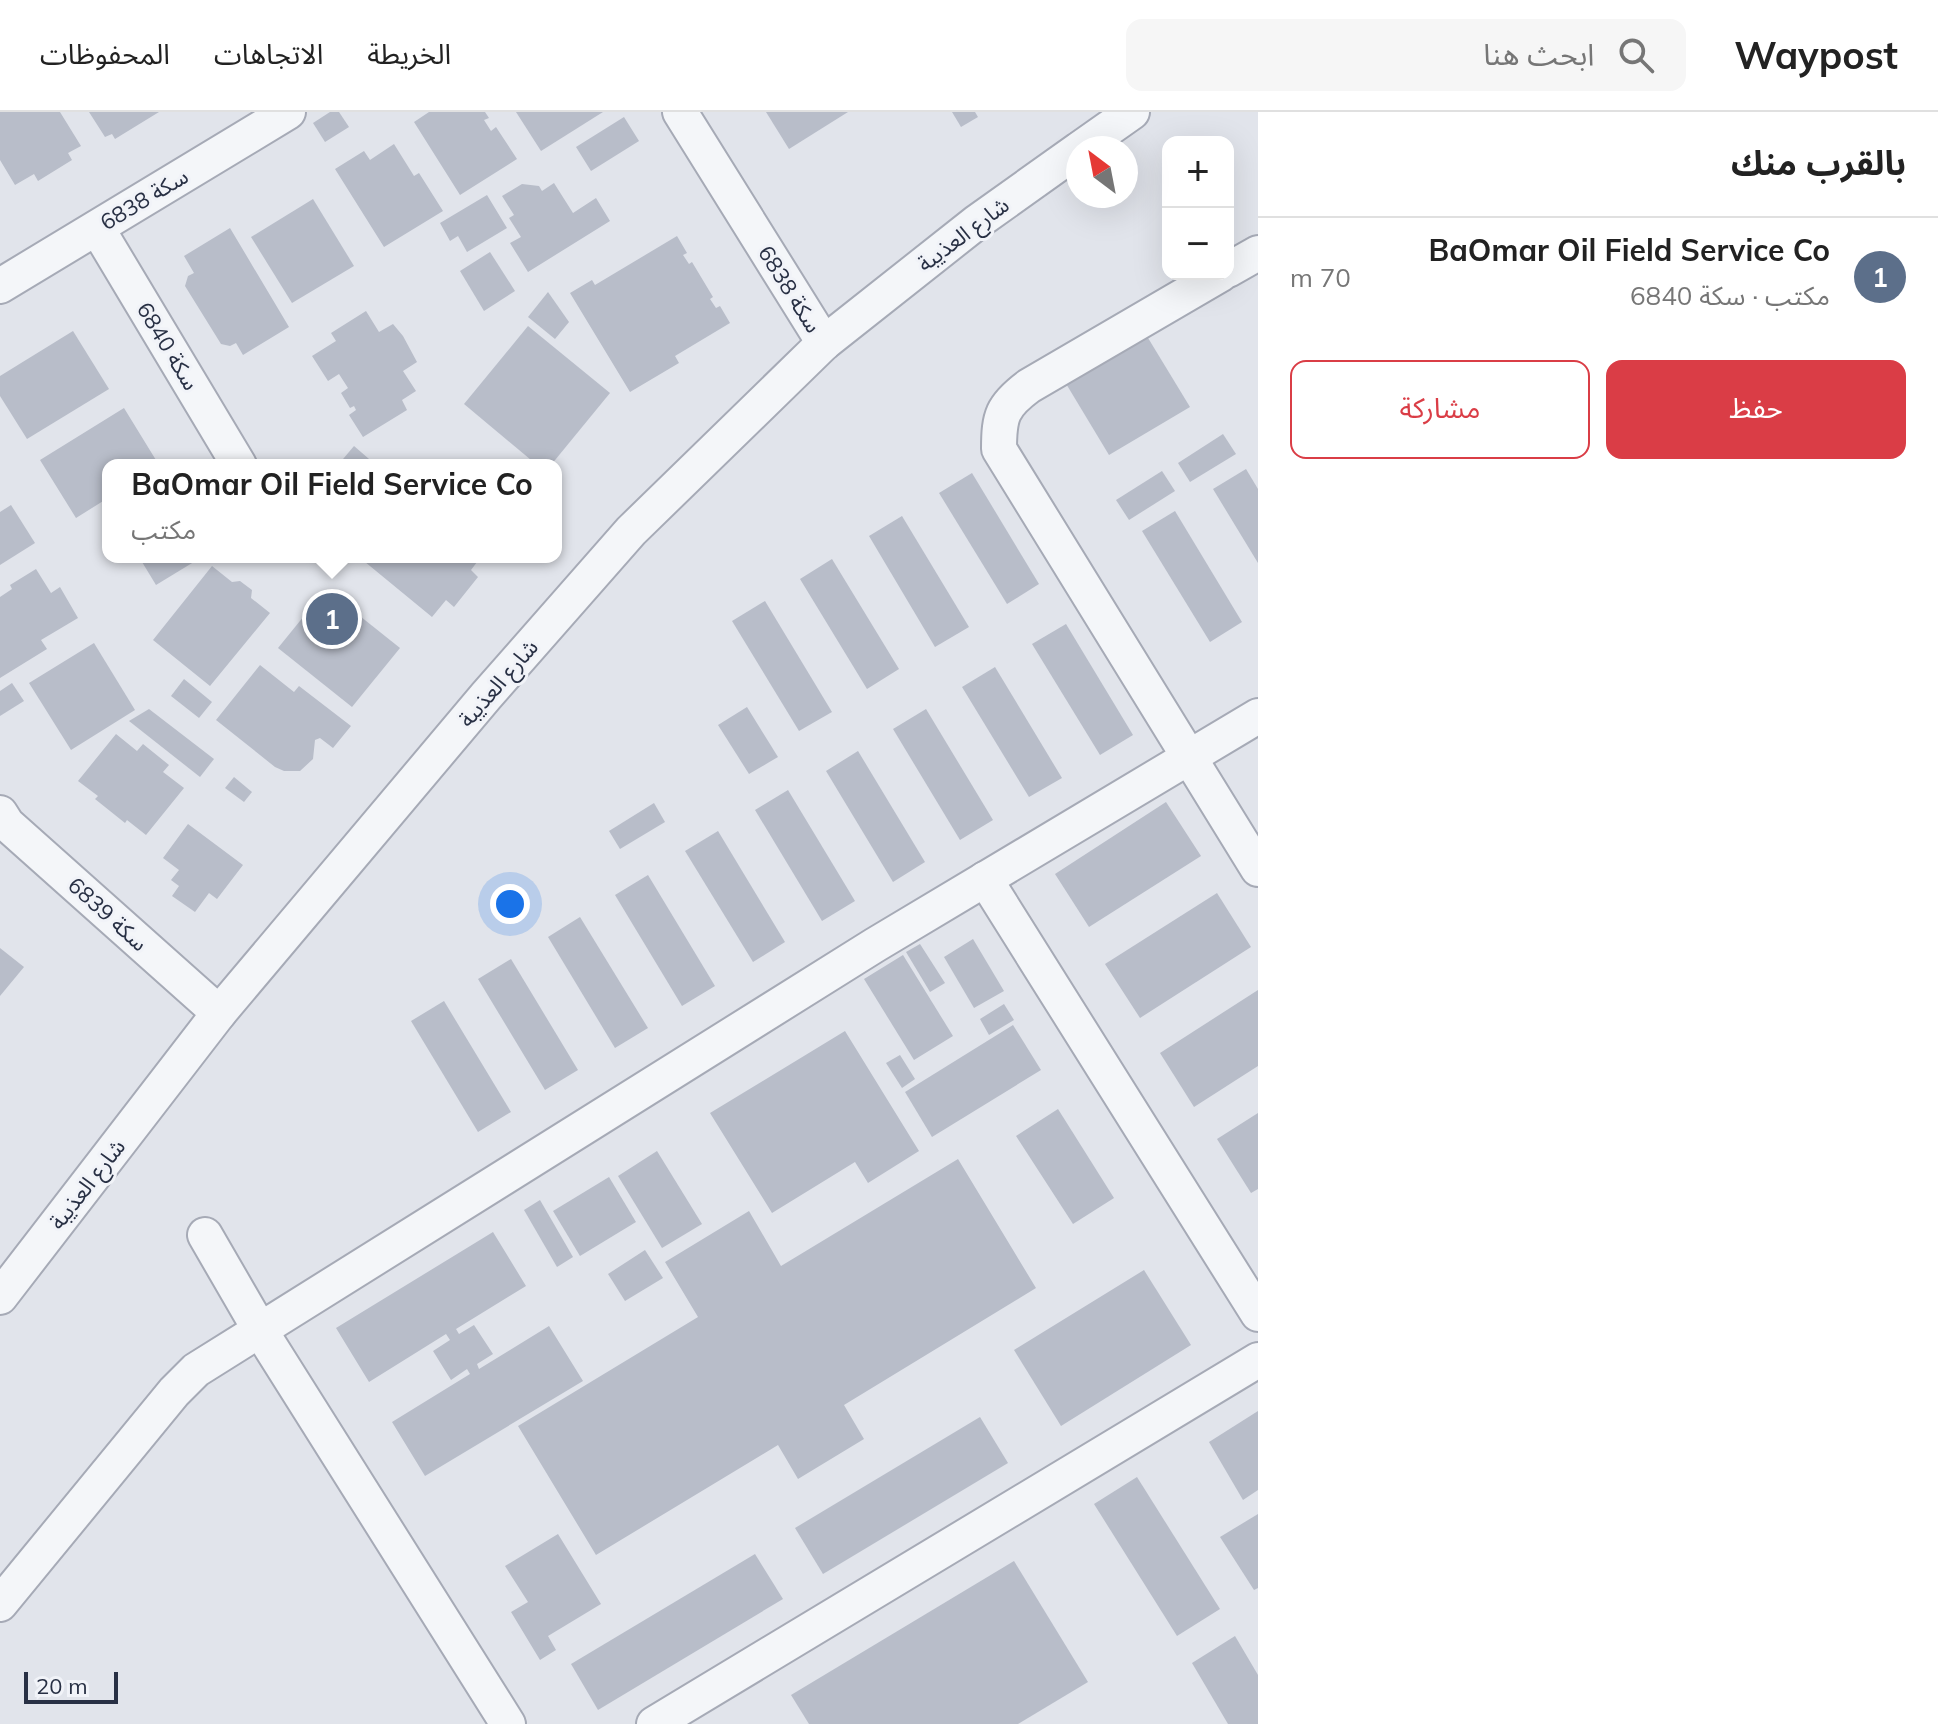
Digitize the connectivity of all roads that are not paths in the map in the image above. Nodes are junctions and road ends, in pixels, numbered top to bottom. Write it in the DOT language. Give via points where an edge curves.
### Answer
graph roads {
  1 [pos="288,112"];
  2 [pos="680,112"];
  3 [pos="1132,112"];
  4 [pos="1098,136"];
  5 [pos="1066,159"];
  6 [pos="97,228"];
  7 [pos="1258,253"];
  8 [pos="1234,267"];
  9 [pos="1211,280"];
  10 [pos="0,286"];
  11 [pos="824,343"];
  12 [pos="235,459"];
  13 [pos="1258,716"];
  14 [pos="1189,757"];
  15 [pos="2,822"];
  16 [pos="1258,869"];
  17 [pos="985,879"];
  18 [pos="219,1013"];
  19 [pos="205,1235"];
  20 [pos="0,1297"];
  21 [pos="1258,1314"];
  22 [pos="260,1330"];
  23 [pos="1258,1360"];
  24 [pos="0,1604"];
  25 [pos="508,1724"];
  26 [pos="654,1724"];
  1 -- 6 [label="street, سكة 6838"];
  2 -- 11 [label="street, سكة 6838"];
  3 -- 4 [label="street, شارع العذيبة"];
  5 -- 11 [label="street, شارع العذيبة"];
  6 -- 10 [label="street, سكة 6838"];
  6 -- 12 [label="street, سكة 6840"];
  7 -- 8 [label="street"];
  9 -- 14 [label="street" via="1029,386 1010,400 999,421 999,449"];
  11 -- 18 [label="street, شارع العذيبة" via="631,531"];
  13 -- 14 [label="street"];
  14 -- 16 [label="street"];
  14 -- 17 [label="street"];
  15 -- 18 [label="street, سكة 6839"];
  17 -- 21 [label="street"];
  17 -- 22 [label="street"];
  18 -- 20 [label="street, شارع العذيبة"];
  19 -- 22 [label="street"];
  22 -- 24 [label="street" via="196,1370 174,1392"];
  22 -- 25 [label="street"];
  23 -- 26 [label="street"];
}
